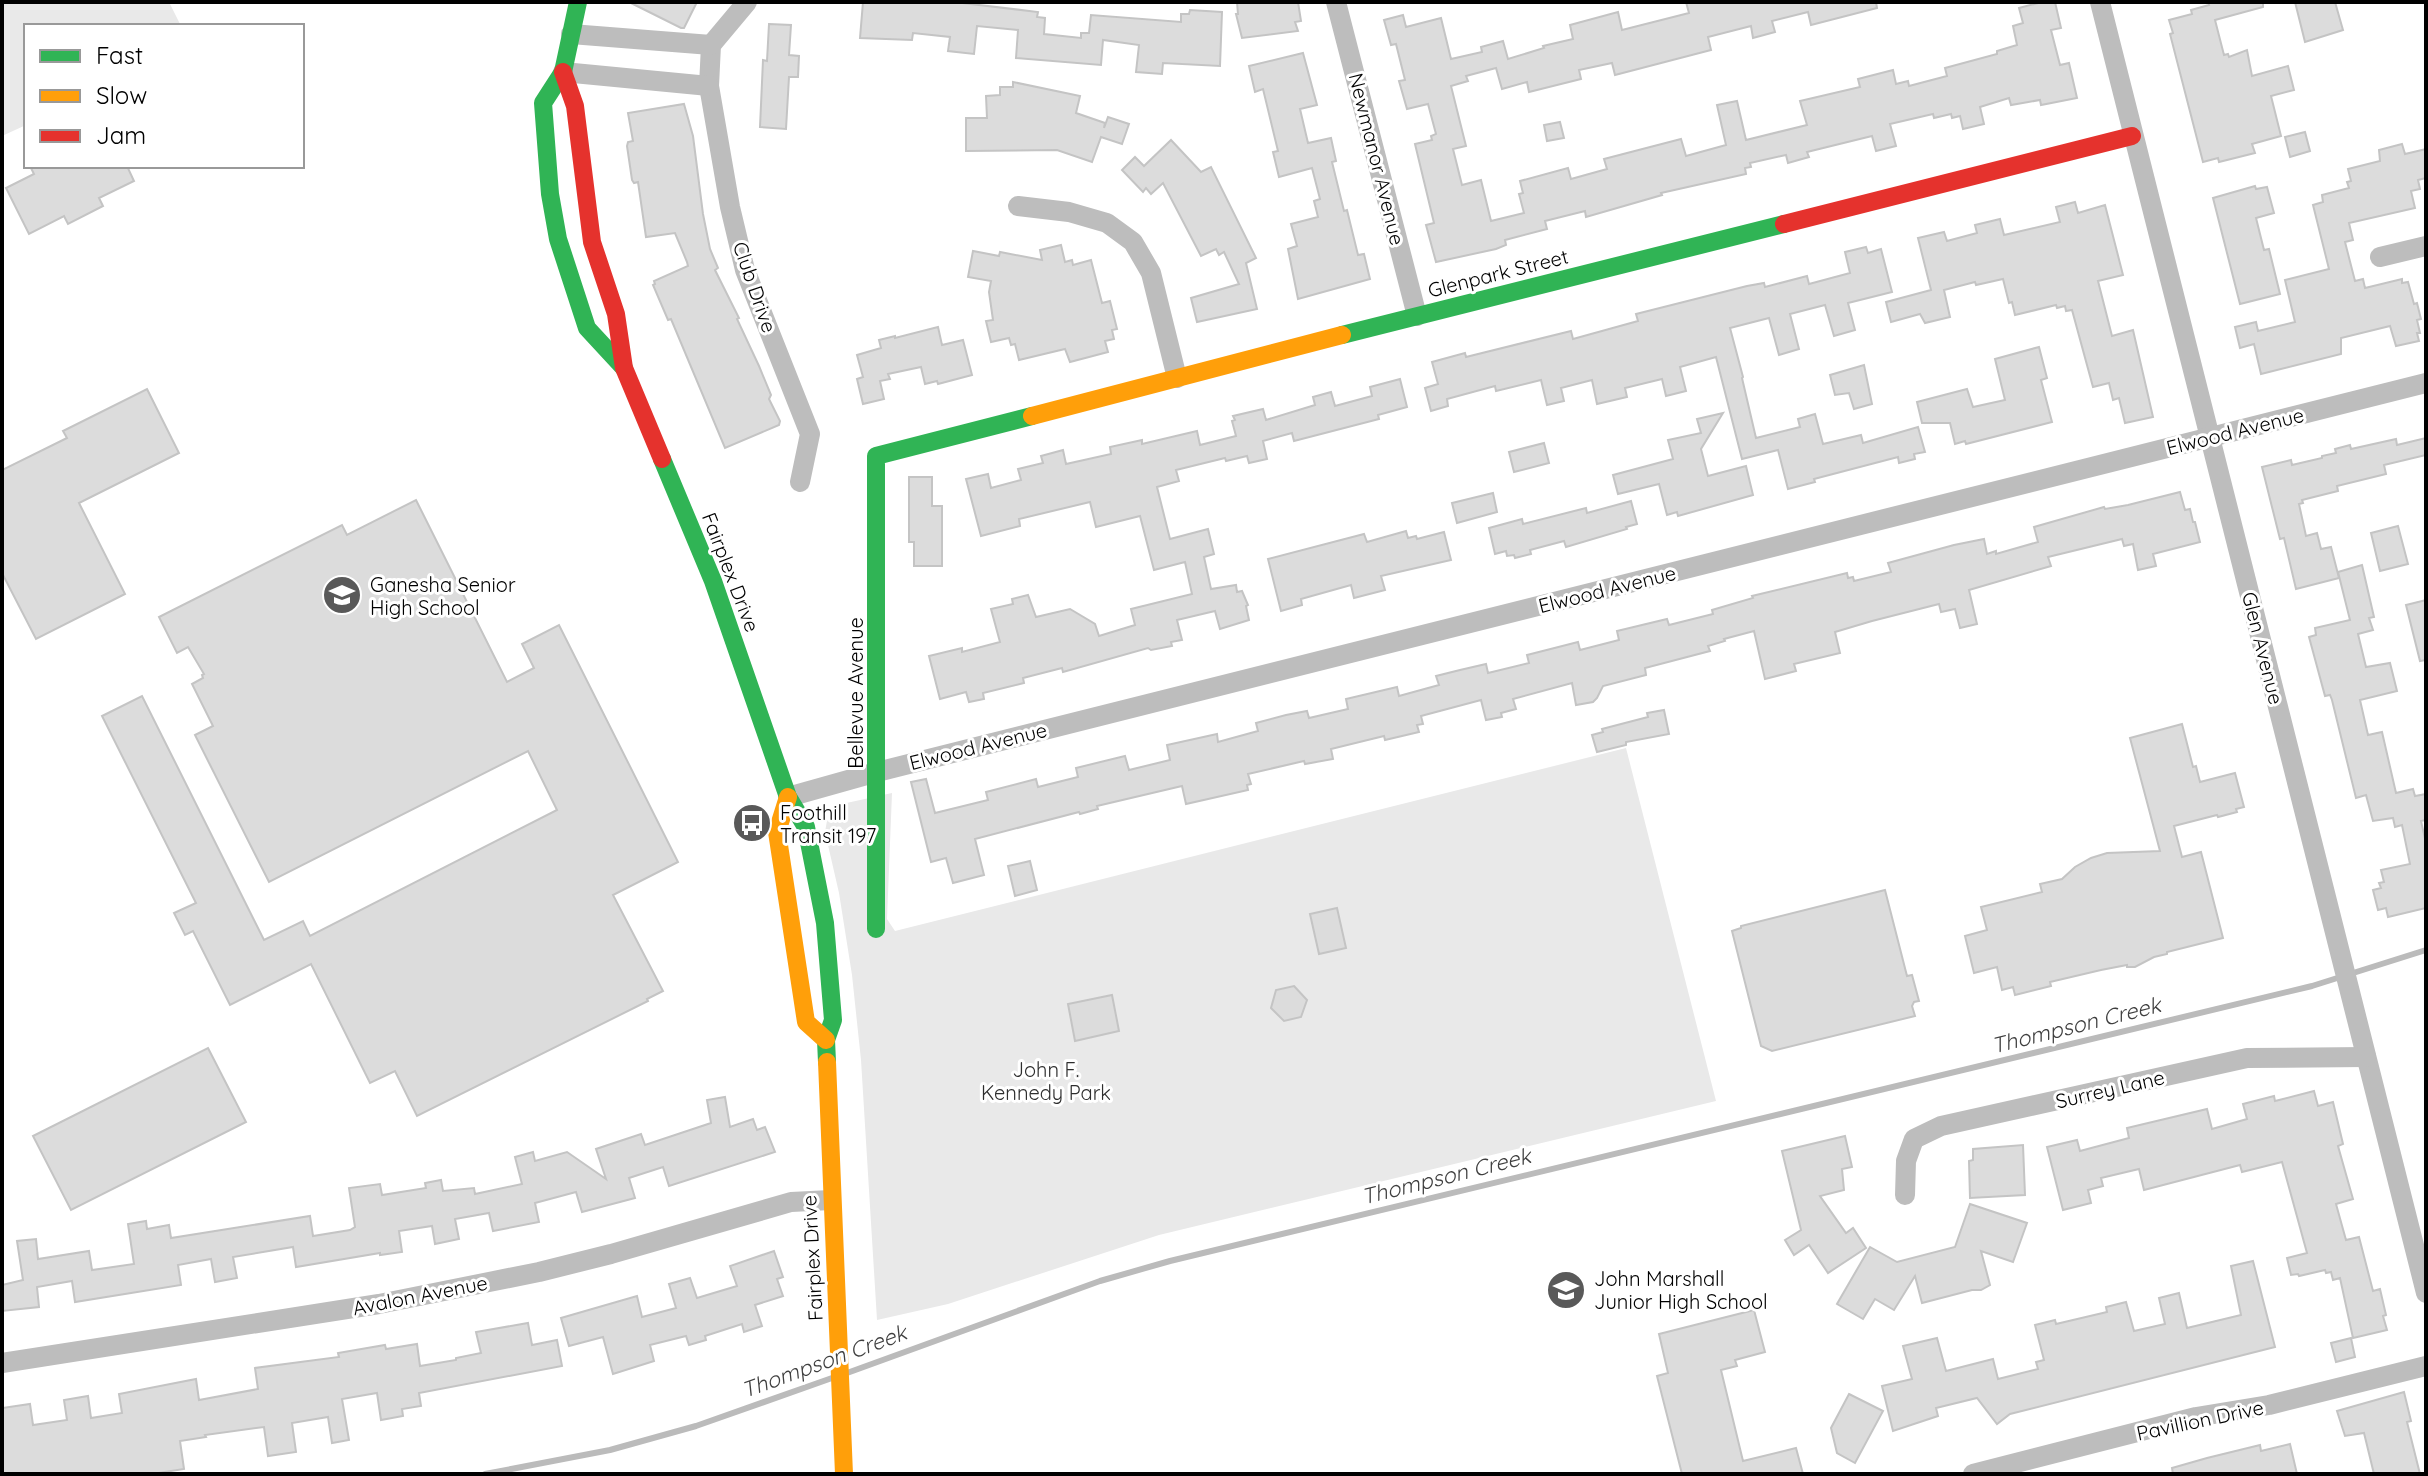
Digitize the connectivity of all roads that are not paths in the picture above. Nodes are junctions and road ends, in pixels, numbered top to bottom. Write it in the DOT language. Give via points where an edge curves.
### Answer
graph roads {
  1 [pos="578,2"];
  2 [pos="747,2"];
  3 [pos="1336,2"];
  4 [pos="2100,2"];
  5 [pos="571,34"];
  6 [pos="711,45"];
  7 [pos="563,72"];
  8 [pos="709,86"];
  9 [pos="2132,136"];
  10 [pos="1018,206"];
  11 [pos="2426,246"];
  12 [pos="2380,257"];
  13 [pos="1417,316"];
  14 [pos="624,368"];
  15 [pos="1177,378"];
  16 [pos="2426,383"];
  17 [pos="2210,438"];
  18 [pos="876,456"];
  19 [pos="800,482"];
  20 [pos="877,772"];
  21 [pos="788,797"];
  22 [pos="876,929"];
  23 [pos="826,1040"];
  24 [pos="2366,1057"];
  25 [pos="1905,1195"];
  26 [pos="831,1200"];
  27 [pos="2426,1293"];
  28 [pos="2,1363"];
  29 [pos="2426,1366"];
  30 [pos="844,1474"];
  31 [pos="1973,1474"];
  1 -- 5 [label="main road, Fairplex Drive"];
  2 -- 6 [label="street"];
  3 -- 13 [label="street, Newmanor Avenue"];
  4 -- 9 [label="street, Glen Avenue"];
  5 -- 6 [label="street"];
  5 -- 7 [label="main road, Fairplex Drive"];
  6 -- 8 [label="street, Club Drive"];
  7 -- 8 [label="street"];
  7 -- 14 [label="main road, Fairplex Drive" via="575,106 592,242 616,314"];
  7 -- 14 [label="main road, Fairplex Drive" via="543,103 558,239 587,328"];
  8 -- 19 [label="street, Club Drive" via="745,270 810,434"];
  9 -- 13 [label="main road, Glenpark Street"];
  9 -- 17 [label="street, Glen Avenue"];
  10 -- 15 [label="street" via="1107,223 1133,242 1151,273"];
  11 -- 12 [label="street"];
  13 -- 15 [label="main road, Glenpark Street"];
  14 -- 21 [label="main road, Fairplex Drive" via="713,581"];
  15 -- 18 [label="main road, Glenpark Street"];
  16 -- 17 [label="street, Elwood Avenue"];
  17 -- 20 [label="street, Elwood Avenue"];
  17 -- 24 [label="street, Glen Avenue"];
  18 -- 20 [label="main road, Bellevue Avenue"];
  20 -- 21 [label="street, Elwood Avenue"];
  20 -- 22 [label="main road, Bellevue Avenue"];
  21 -- 23 [label="main road, Fairplex Drive" via="806,827 825,923 833,1020"];
  21 -- 23 [label="main road" via="777,832 806,1022"];
  23 -- 26 [label="main road, Fairplex Drive"];
  24 -- 25 [label="street, Surrey Lane" via="2247,1058 1941,1126 1914,1139 1906,1161"];
  24 -- 27 [label="street, Glen Avenue"];
  26 -- 28 [label="street, Avalon Avenue" via="791,1202 611,1254 379,1304"];
  26 -- 30 [label="main road, Fairplex Drive"];
  29 -- 31 [label="street, Pavillion Drive"];
}
